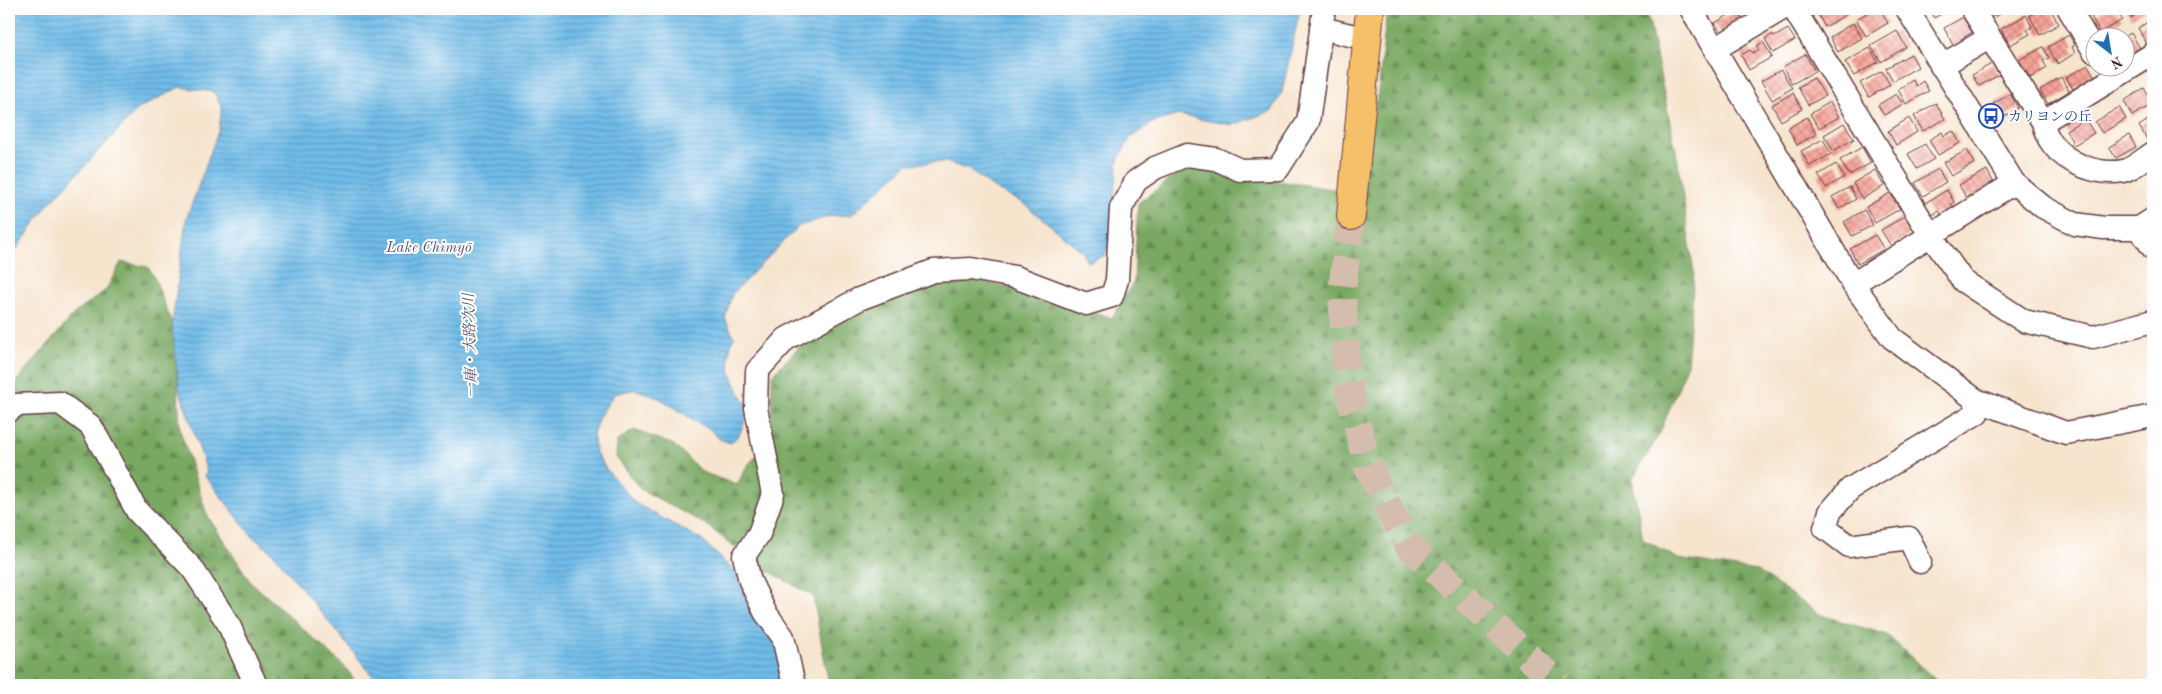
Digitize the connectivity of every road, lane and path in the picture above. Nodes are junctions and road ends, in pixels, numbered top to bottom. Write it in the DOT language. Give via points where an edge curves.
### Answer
graph roads {
  1 [pos="1370,9"];
  2 [pos="1691,9"];
  3 [pos="1782,9"];
  4 [pos="1794,9"];
  5 [pos="1907,9"];
  6 [pos="1972,9"];
  7 [pos="2069,9"];
  8 [pos="1323,18"];
  9 [pos="2084,34"];
  10 [pos="1989,38"];
  11 [pos="1367,39"];
  12 [pos="1715,48"];
  13 [pos="2153,54"];
  14 [pos="2134,62"];
  15 [pos="1941,66"];
  16 [pos="2101,78"];
  17 [pos="2043,122"];
  18 [pos="2153,153"];
  19 [pos="2014,183"];
  20 [pos="1350,216"];
  21 [pos="2146,223"];
  22 [pos="1931,236"];
  23 [pos="2153,248"];
  24 [pos="1852,284"];
  25 [pos="2153,321"];
  26 [pos="1976,400"];
  27 [pos="9,411"];
  28 [pos="2153,416"];
  29 [pos="1920,562"];
  30 [pos="256,685"];
  31 [pos="794,685"];
  1 -- 11 [label="highway"];
  2 -- 12 [label="street"];
  3 -- 12 [label="street"];
  4 -- 22 [label="street"];
  5 -- 15 [label="street"];
  6 -- 10 [label="street"];
  7 -- 9 [label="street"];
  8 -- 11 [label="street"];
  8 -- 31 [label="street" via="1308,122 1278,169 1240,170 1216,159 1188,155 1155,168 1136,182 1121,208 1117,280 1112,296 1086,304 1015,277 971,269 933,271 858,299 786,339 757,371 756,408 773,494 759,534 744,556 750,581 783,637"];
  10 -- 15 [label="street"];
  10 -- 17 [label="street"];
  11 -- 20 [label="highway"];
  12 -- 24 [label="street"];
  13 -- 14 [label="street"];
  15 -- 19 [label="street"];
  16 -- 17 [label="street"];
  17 -- 18 [label="street" via="2045,136 2070,161 2092,170 2124,171"];
  19 -- 21 [label="street" via="2043,207 2075,224 2104,228"];
  19 -- 22 [label="street"];
  21 -- 23 [label="street"];
  22 -- 24 [label="street"];
  22 -- 25 [label="street" via="1963,281 2024,321 2093,337"];
  24 -- 26 [label="street" via="1892,338"];
  26 -- 28 [label="street" via="2066,433"];
  26 -- 29 [label="street" via="1977,412 1850,489 1830,512 1825,528 1849,546 1909,538"];
  27 -- 30 [label="street" via="16,404 60,404 91,426 137,511 192,568 228,623"];
}
